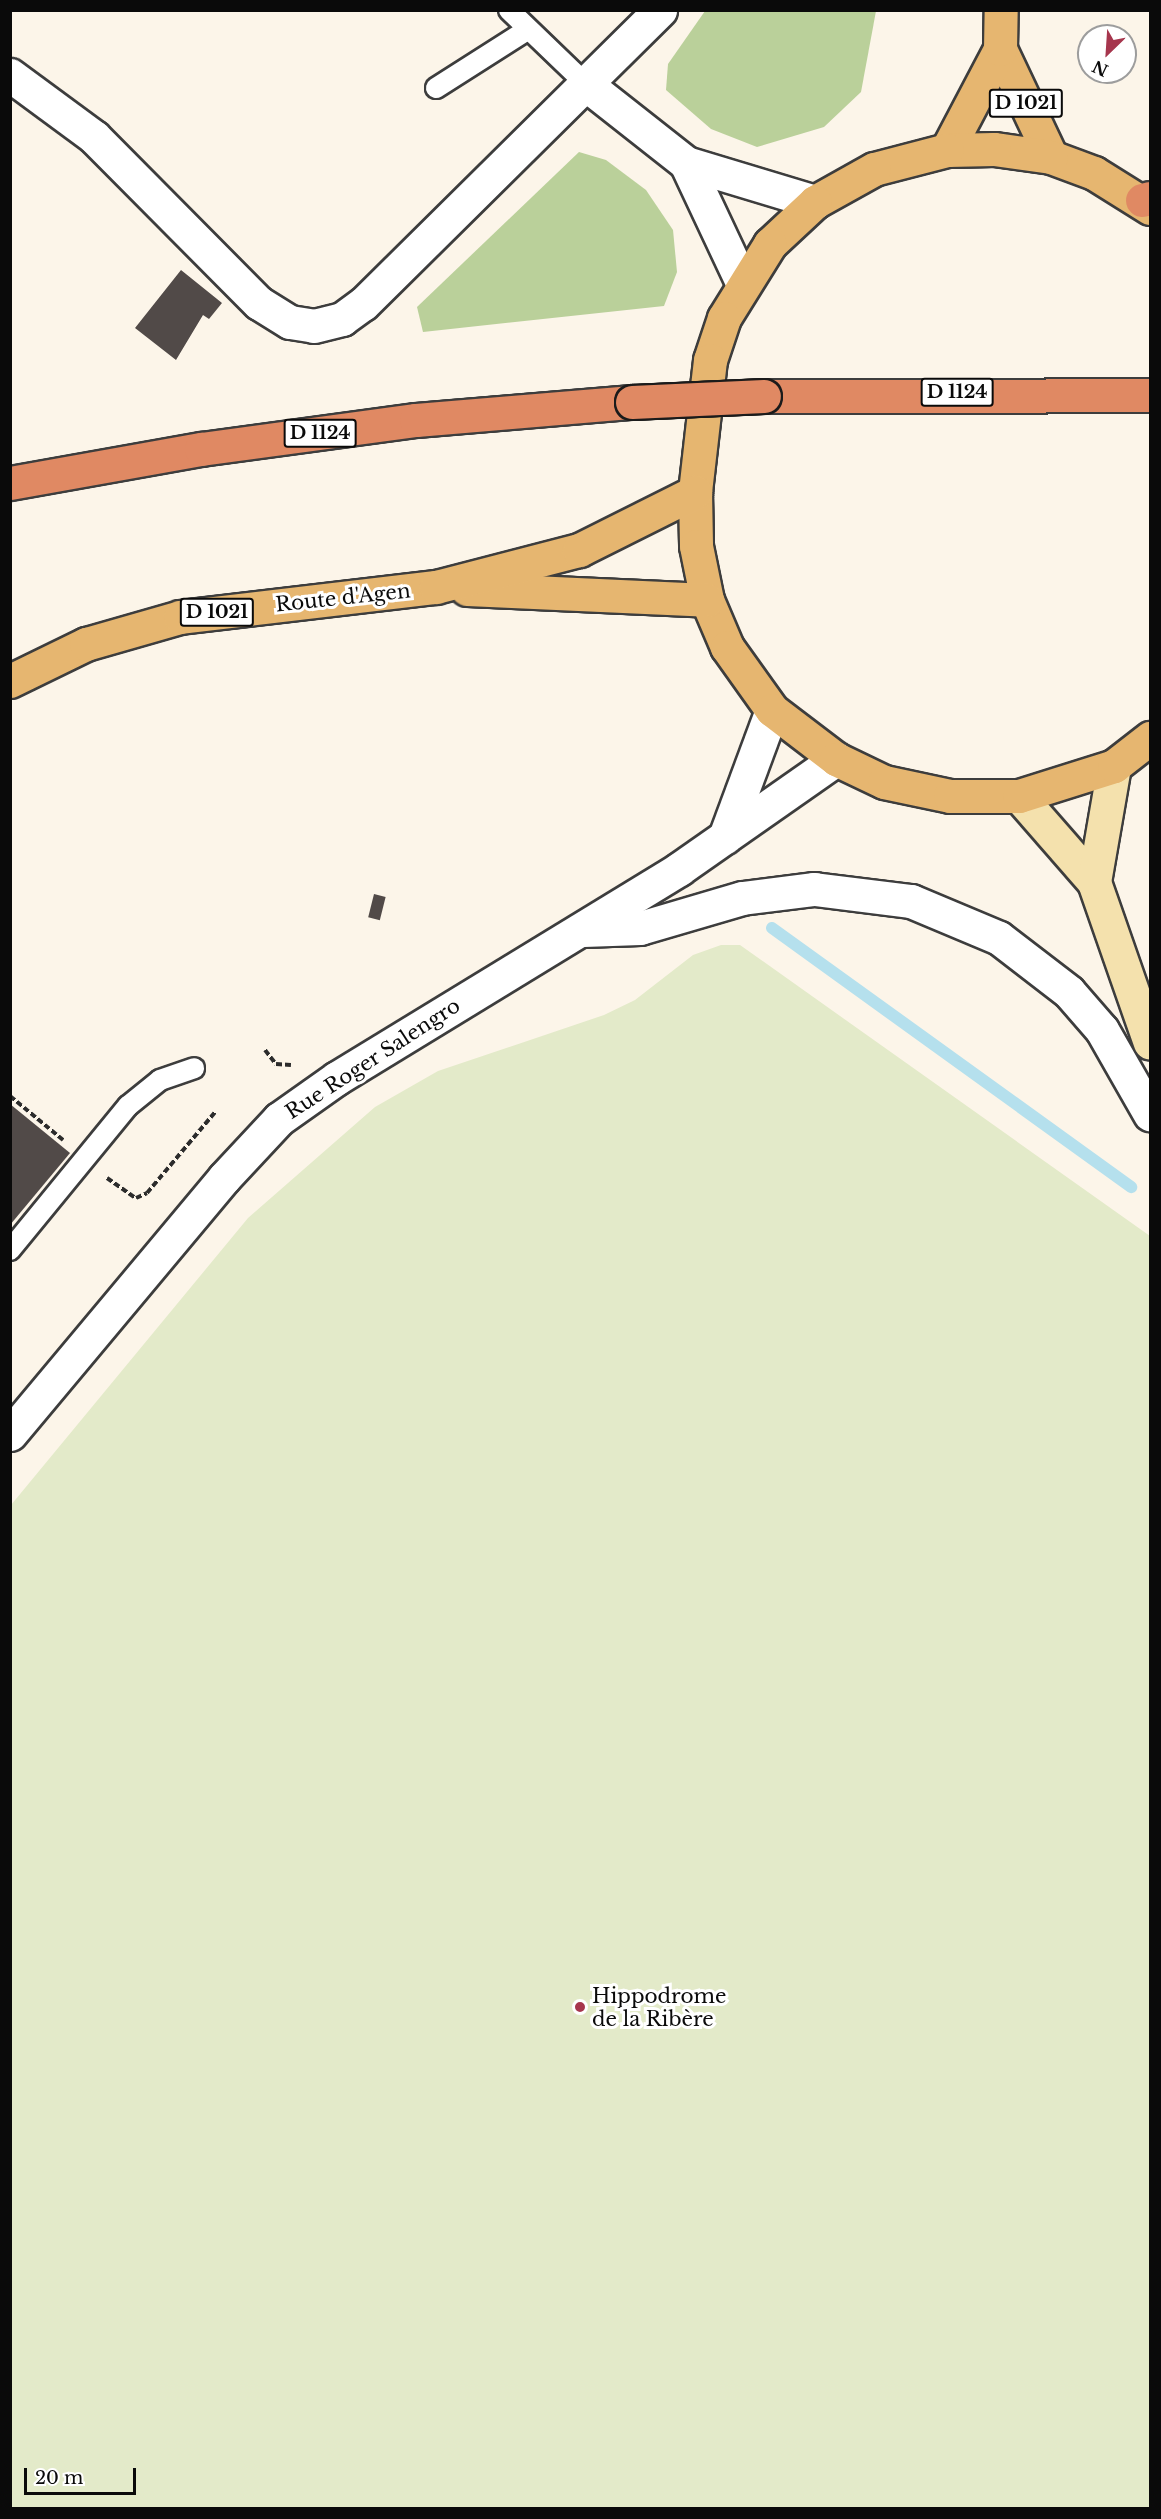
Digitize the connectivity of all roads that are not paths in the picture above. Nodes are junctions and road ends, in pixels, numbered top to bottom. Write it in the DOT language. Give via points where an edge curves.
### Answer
graph roads {
  1 [pos="509,10"];
  2 [pos="660,10"];
  3 [pos="1001,10"];
  4 [pos="527,30"];
  5 [pos="1000,50"];
  6 [pos="10,75"];
  7 [pos="587,85"];
  8 [pos="436,88"];
  9 [pos="947,150"];
  10 [pos="1051,158"];
  11 [pos="686,163"];
  12 [pos="815,202"];
  13 [pos="1148,202"];
  14 [pos="742,282"];
  15 [pos="1150,395"];
  16 [pos="10,483"];
  17 [pos="695,492"];
  18 [pos="436,587"];
  19 [pos="707,600"];
  20 [pos="10,681"];
  21 [pos="772,710"];
  22 [pos="1150,738"];
  23 [pos="836,759"];
  24 [pos="1114,766"];
  25 [pos="1019,796"];
  26 [pos="725,837"];
  27 [pos="1094,882"];
  28 [pos="581,930"];
  29 [pos="1150,1043"];
  30 [pos="194,1068"];
  31 [pos="1150,1114"];
  32 [pos="10,1250"];
  33 [pos="10,1434"];
  1 -- 4 [label="lane"];
  2 -- 7 [label="street"];
  3 -- 5 [label="main road, D 1021"];
  4 -- 7 [label="lane"];
  4 -- 8 [label="lane"];
  5 -- 9 [label="main road, D 1021"];
  5 -- 10 [label="main road, D 1021"];
  6 -- 7 [label="street" via="94,137 259,303 290,322 314,326 342,319 363,304"];
  7 -- 11 [label="street"];
  9 -- 10 [label="main road" via="994,149"];
  9 -- 12 [label="main road" via="874,169"];
  10 -- 13 [label="main road"];
  11 -- 12 [label="street"];
  11 -- 14 [label="street"];
  12 -- 14 [label="main road" via="770,244"];
  14 -- 17 [label="main road" via="710,360"];
  15 -- 16 [label="highway, D 1124, bridge" via="764,396 632,402 416,420 201,449"];
  17 -- 18 [label="main road, Route d'Agen / D 1021" via="579,550"];
  17 -- 19 [label="main road" via="696,546"];
  18 -- 19 [label="main road, Route d'Agen / D 1021"];
  18 -- 20 [label="main road, Route d'Agen / D 1021" via="180,617 86,644"];
  19 -- 21 [label="main road" via="727,647"];
  21 -- 23 [label="main road"];
  21 -- 26 [label="street"];
  22 -- 24 [label="main road"];
  23 -- 25 [label="main road" via="884,782 950,796"];
  23 -- 26 [label="street, Rue Roger Salengro"];
  24 -- 25 [label="main road"];
  24 -- 27 [label="street"];
  25 -- 27 [label="street"];
  26 -- 28 [label="street, Rue Roger Salengro"];
  27 -- 29 [label="street"];
  28 -- 31 [label="street" via="640,928 742,897 814,889 911,901 999,938 1069,992 1102,1030"];
  28 -- 33 [label="street, Rue Roger Salengro" via="337,1078 279,1119 217,1186"];
  30 -- 32 [label="lane" via="160,1080 128,1106"];
}
